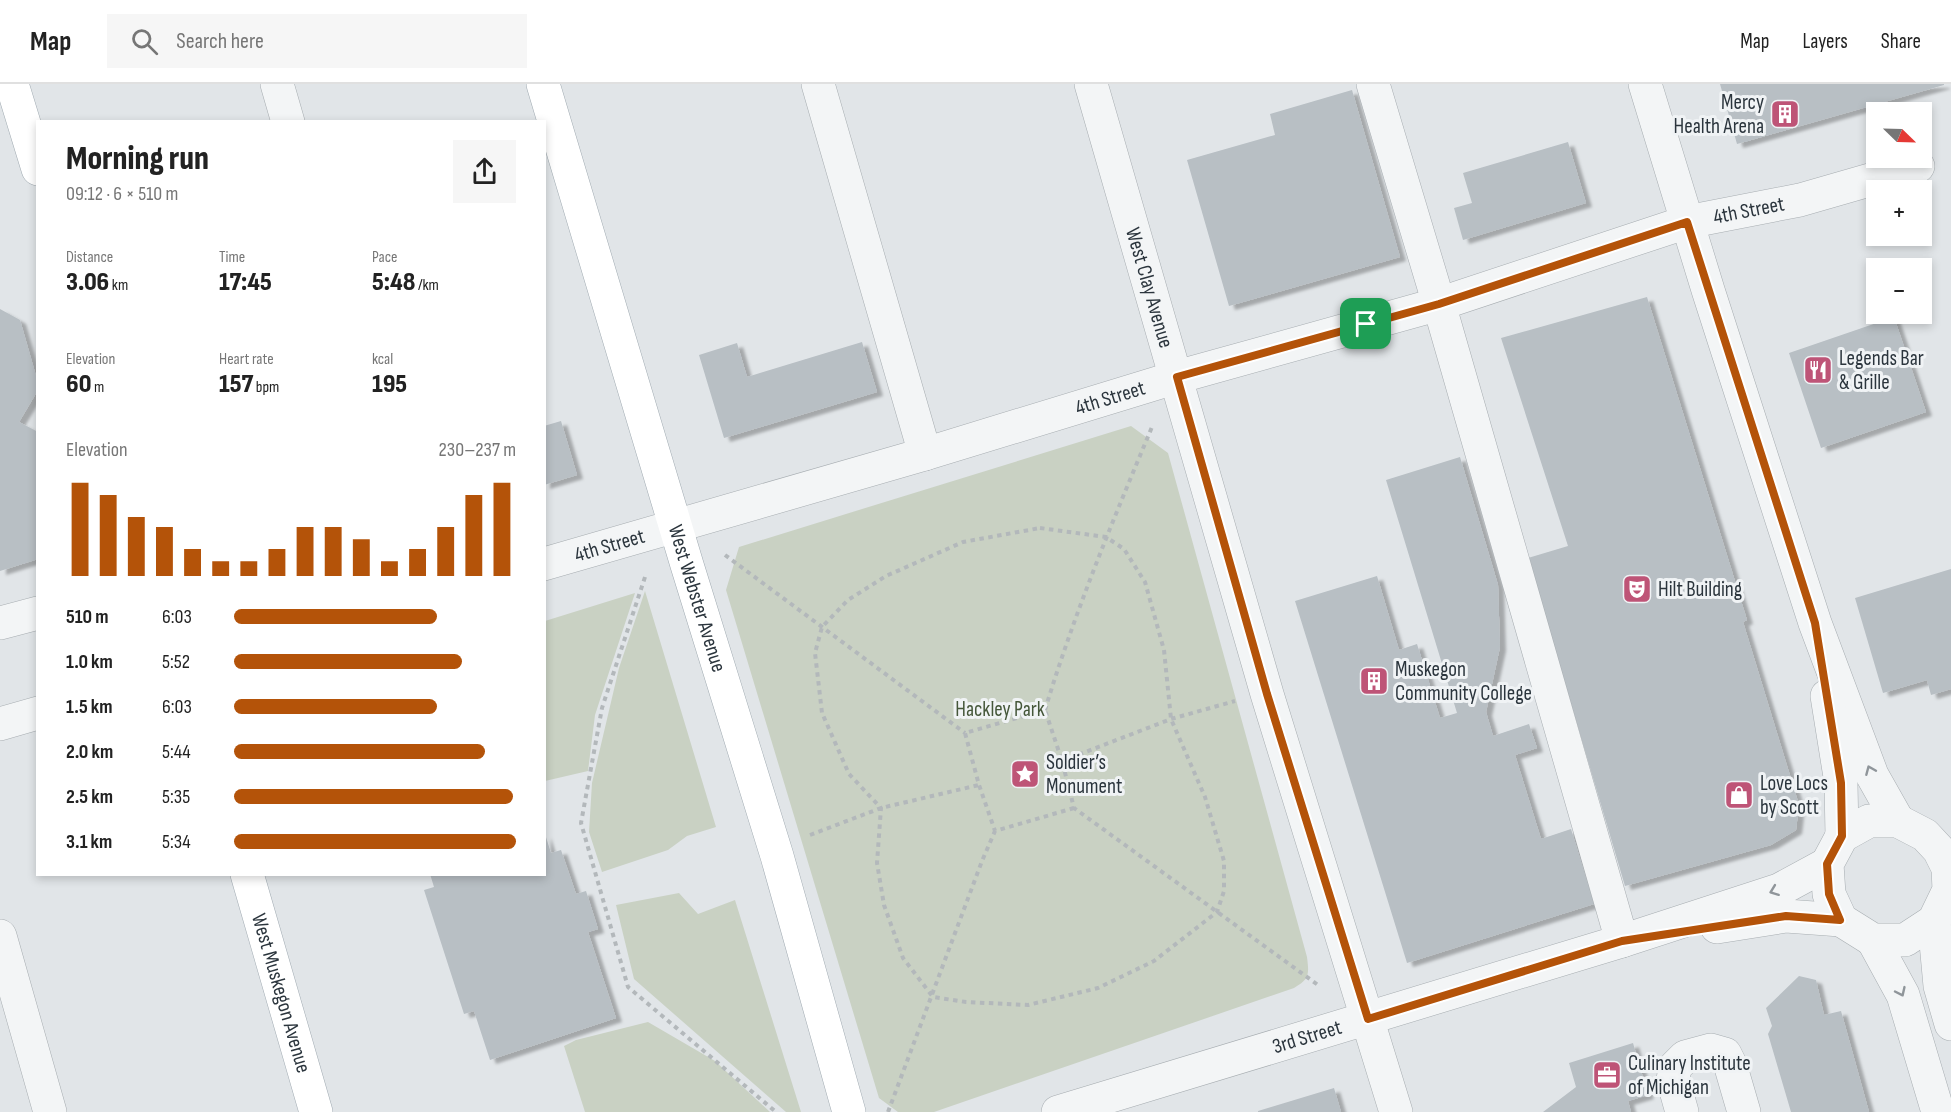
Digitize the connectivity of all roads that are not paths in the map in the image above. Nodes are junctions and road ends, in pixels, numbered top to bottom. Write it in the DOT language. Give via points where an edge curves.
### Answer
graph roads {
  1 [pos="12,84"];
  2 [pos="277,84"];
  3 [pos="543,84"];
  4 [pos="818,84"];
  5 [pos="1091,84"];
  6 [pos="1373,84"];
  7 [pos="1645,84"];
  8 [pos="287,120"];
  9 [pos="36,162"];
  10 [pos="1911,168"];
  11 [pos="1687,222"];
  12 [pos="1439,304"];
  13 [pos="1177,377"];
  14 [pos="926,454"];
  15 [pos="676,525"];
  16 [pos="546,563"];
  17 [pos="36,614"];
  18 [pos="0,623"];
  19 [pos="1815,623"];
  20 [pos="36,714"];
  21 [pos="0,724"];
  22 [pos="1925,829"];
  23 [pos="1842,836"];
  24 [pos="1827,864"];
  25 [pos="248,876"];
  26 [pos="1950,889"];
  27 [pos="1840,920"];
  28 [pos="1934,921"];
  29 [pos="0,936"];
  30 [pos="1873,940"];
  31 [pos="1622,941"];
  32 [pos="7,988"];
  33 [pos="1368,1019"];
  34 [pos="1951,1024"];
  35 [pos="1121,1104"];
  36 [pos="50,1112"];
  37 [pos="316,1112"];
  38 [pos="849,1112"];
  39 [pos="1058,1112"];
  40 [pos="1396,1112"];
  41 [pos="1682,1112"];
  42 [pos="1744,1112"];
  43 [pos="1938,1112"];
  1 -- 9 [label="main road"];
  2 -- 8 [label="street"];
  3 -- 15 [label="main road, West Webster Avenue"];
  4 -- 14 [label="street"];
  5 -- 13 [label="street, West Clay Avenue"];
  6 -- 12 [label="street"];
  7 -- 11 [label="street"];
  10 -- 11 [label="street, 4th Street" via="1800,200"];
  11 -- 12 [label="street, 4th Street"];
  11 -- 19 [label="street"];
  12 -- 13 [label="street, 4th Street"];
  12 -- 31 [label="street"];
  13 -- 14 [label="street, 4th Street"];
  13 -- 33 [label="street, West Clay Avenue" via="1267,694"];
  14 -- 15 [label="street, 4th Street"];
  15 -- 16 [label="street, 4th Street"];
  15 -- 38 [label="main road, West Webster Avenue" via="777,856"];
  17 -- 18 [label="street"];
  22 -- 19 [label="street, one-way" via="1872,775"];
  19 -- 23 [label="street" via="1841,783"];
  20 -- 21 [label="street"];
  22 -- 23 [label="street" via="1869,821"];
  22 -- 26 [label="street" via="1948,868"];
  23 -- 24 [label="street"];
  24 -- 27 [label="street" via="1829,894"];
  24 -- 31 [label="street, 3rd Street, one-way" via="1779,890"];
  25 -- 37 [label="main road, West Muskegon Avenue"];
  26 -- 28 [label="street"];
  27 -- 30 [label="street"];
  27 -- 31 [label="street, 3rd Street" via="1786,916"];
  28 -- 30 [label="street" via="1905,940"];
  28 -- 34 [label="street" via="1940,986"];
  29 -- 32 [label="street"];
  30 -- 43 [label="street, one-way" via="1904,995"];
  31 -- 33 [label="street, 3rd Street"];
  32 -- 36 [label="street"];
  33 -- 35 [label="street, 3rd Street"];
  33 -- 40 [label="street, West Clay Avenue"];
  35 -- 39 [label="street, 3rd Street"];
  41 -- 42 [label="street" via="1672,1080 1675,1067 1685,1057 1711,1050 1725,1054"];
}
